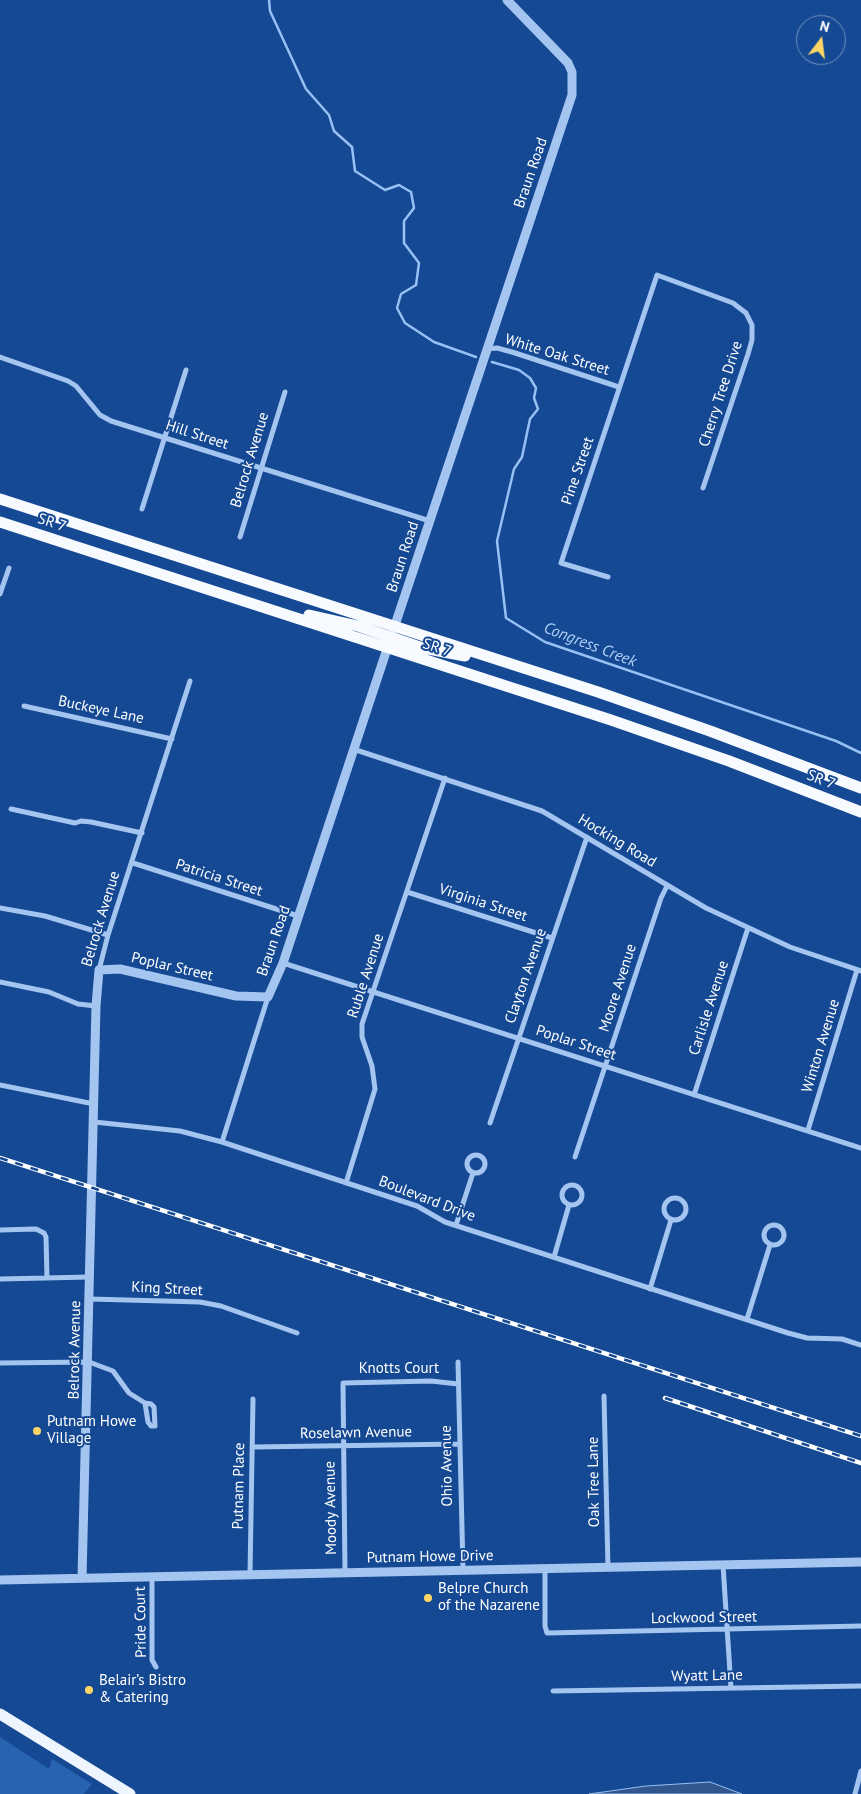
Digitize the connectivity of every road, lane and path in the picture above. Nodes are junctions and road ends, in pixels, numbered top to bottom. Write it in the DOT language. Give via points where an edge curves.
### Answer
graph roads {
  1 [pos="507,0"];
  2 [pos="486,349"];
  3 [pos="0,358"];
  4 [pos="186,370"];
  5 [pos="619,387"];
  6 [pos="285,392"];
  7 [pos="164,438"];
  8 [pos="262,470"];
  9 [pos="703,488"];
  10 [pos="0,499"];
  11 [pos="142,509"];
  12 [pos="430,521"];
  13 [pos="0,522"];
  14 [pos="240,537"];
  15 [pos="9,568"];
  16 [pos="608,577"];
  17 [pos="0,594"];
  18 [pos="257,606"];
  19 [pos="393,632"];
  20 [pos="387,648"];
  21 [pos="190,681"];
  22 [pos="24,706"];
  23 [pos="172,739"];
  24 [pos="353,749"];
  25 [pos="445,778"];
  26 [pos="861,788"];
  27 [pos="11,809"];
  28 [pos="861,812"];
  29 [pos="142,832"];
  30 [pos="587,837"];
  31 [pos="133,863"];
  32 [pos="667,886"];
  33 [pos="407,892"];
  34 [pos="0,908"];
  35 [pos="298,916"];
  36 [pos="748,928"];
  37 [pos="108,935"];
  38 [pos="552,938"];
  39 [pos="283,963"];
  40 [pos="100,970"];
  41 [pos="859,970"];
  42 [pos="0,982"];
  43 [pos="373,992"];
  44 [pos="268,998"];
  45 [pos="96,1006"];
  46 [pos="518,1039"];
  47 [pos="604,1067"];
  48 [pos="0,1085"];
  49 [pos="694,1095"];
  50 [pos="95,1104"];
  51 [pos="94,1122"];
  52 [pos="490,1123"];
  53 [pos="808,1130"];
  54 [pos="222,1142"];
  55 [pos="861,1148"];
  56 [pos="575,1156"];
  57 [pos="473,1172"];
  58 [pos="346,1183"];
  59 [pos="569,1205"];
  60 [pos="671,1220"];
  61 [pos="456,1225"];
  62 [pos="0,1230"];
  63 [pos="770,1245"];
  64 [pos="554,1257"];
  65 [pos="90,1277"];
  66 [pos="47,1278"];
  67 [pos="0,1279"];
  68 [pos="650,1289"];
  69 [pos="90,1299"];
  70 [pos="747,1319"];
  71 [pos="297,1333"];
  72 [pos="861,1345"];
  73 [pos="88,1362"];
  74 [pos="458,1362"];
  75 [pos="0,1363"];
  76 [pos="342,1384"];
  77 [pos="458,1384"];
  78 [pos="604,1396"];
  79 [pos="253,1399"];
  80 [pos="146,1403"];
  81 [pos="459,1444"];
  82 [pos="343,1445"];
  83 [pos="253,1447"];
  84 [pos="861,1562"];
  85 [pos="723,1565"];
  86 [pos="608,1568"];
  87 [pos="545,1569"];
  88 [pos="462,1570"];
  89 [pos="346,1572"];
  90 [pos="250,1574"];
  91 [pos="152,1576"];
  92 [pos="82,1578"];
  93 [pos="0,1580"];
  94 [pos="861,1626"];
  95 [pos="728,1630"];
  96 [pos="156,1667"];
  97 [pos="861,1686"];
  98 [pos="731,1688"];
  99 [pos="553,1691"];
  100 [pos="0,1714"];
  101 [pos="861,1771"];
  102 [pos="130,1794"];
  103 [pos="855,1794"];
  1 -- 2 [label="street, Braun Road" via="562,54 574,83"];
  2 -- 5 [label="street, White Oak Street" via="512,352"];
  2 -- 12 [label="street, Braun Road"];
  3 -- 7 [label="street, Hill Street" via="68,381 100,415"];
  4 -- 7 [label="street"];
  5 -- 9 [label="street, Cherry Tree Drive" via="657,275 719,296 746,313 752,325 752,340"];
  5 -- 16 [label="street, Pine Street" via="561,563"];
  6 -- 8 [label="street, Belrock Avenue"];
  7 -- 8 [label="street, Hill Street"];
  7 -- 11 [label="street"];
  8 -- 12 [label="street, Hill Street"];
  8 -- 14 [label="street, Belrock Avenue"];
  10 -- 19 [label="highway, SR 7 / SR 7"];
  12 -- 19 [label="street, Braun Road"];
  13 -- 18 [label="highway, SR 7 / SR 7"];
  15 -- 17 [label="street"];
  18 -- 19 [label="highway" via="267,601 320,618"];
  18 -- 20 [label="highway, SR 7 / SR 7"];
  19 -- 20 [label="street, Braun Road"];
  19 -- 26 [label="highway, SR 7 / SR 7" via="524,668 710,731"];
  20 -- 24 [label="street, Braun Road"];
  20 -- 28 [label="highway, SR 7 / SR 7" via="621,723"];
  21 -- 23 [label="street, Belrock Avenue"];
  22 -- 23 [label="street, Buckeye Lane"];
  23 -- 29 [label="street, Belrock Avenue"];
  24 -- 25 [label="street, Hocking Road"];
  24 -- 35 [label="street, Braun Road"];
  25 -- 30 [label="street, Hocking Road" via="542,811"];
  25 -- 33 [label="street, Ruble Avenue"];
  27 -- 29 [label="street" via="75,823 91,822"];
  29 -- 31 [label="street, Belrock Avenue"];
  30 -- 32 [label="street, Hocking Road"];
  30 -- 38 [label="street, Clayton Avenue"];
  31 -- 35 [label="street, Patricia Street"];
  31 -- 37 [label="street, Belrock Avenue"];
  32 -- 36 [label="street, Hocking Road"];
  32 -- 47 [label="street, Moore Avenue"];
  33 -- 38 [label="street, Virginia Street"];
  33 -- 43 [label="street, Ruble Avenue"];
  34 -- 37 [label="street" via="45,916"];
  35 -- 39 [label="street, Braun Road"];
  36 -- 41 [label="street, Hocking Road" via="818,958"];
  36 -- 49 [label="street, Carlisle Avenue"];
  37 -- 40 [label="street, Belrock Avenue"];
  38 -- 46 [label="street, Clayton Avenue"];
  39 -- 43 [label="street, Poplar Street"];
  39 -- 44 [label="street, Braun Road"];
  40 -- 44 [label="street, Poplar Street" via="120,969 236,996"];
  40 -- 45 [label="street, Belrock Avenue"];
  41 -- 53 [label="street, Winton Avenue"];
  42 -- 45 [label="street"];
  43 -- 46 [label="street, Poplar Street"];
  43 -- 58 [label="street, Ruble Avenue" via="362,1028 364,1045 374,1072 375,1089"];
  44 -- 54 [label="street, Braun Road"];
  45 -- 50 [label="street, Belrock Avenue"];
  46 -- 47 [label="street, Poplar Street"];
  46 -- 52 [label="street, Clayton Avenue"];
  47 -- 49 [label="street, Poplar Street"];
  47 -- 56 [label="street, Moore Avenue"];
  48 -- 50 [label="street"];
  49 -- 53 [label="street, Poplar Street"];
  50 -- 51 [label="street, Belrock Avenue"];
  51 -- 54 [label="street, Boulevard Drive" via="180,1131"];
  51 -- 65 [label="street, Belrock Avenue"];
  53 -- 55 [label="street, Poplar Street"];
  54 -- 58 [label="street, Boulevard Drive"];
  57 -- 61 [label="street"];
  58 -- 61 [label="street, Boulevard Drive" via="418,1206"];
  59 -- 64 [label="street"];
  60 -- 60 [label="street" via="680,1219 686,1212 684,1203 677,1198 668,1201 664,1208"];
  60 -- 68 [label="street"];
  61 -- 64 [label="street, Boulevard Drive"];
  62 -- 66 [label="street" via="36,1229 44,1233"];
  63 -- 63 [label="street" via="778,1245 783,1239 783,1231 778,1226 770,1226 764,1232 764,1239"];
  63 -- 70 [label="street"];
  64 -- 68 [label="street, Boulevard Drive"];
  65 -- 66 [label="street"];
  65 -- 69 [label="street, Belrock Avenue"];
  66 -- 67 [label="street"];
  68 -- 70 [label="street, Boulevard Drive"];
  69 -- 71 [label="street, King Street" via="200,1302 221,1306"];
  69 -- 73 [label="street, Belrock Avenue"];
  70 -- 72 [label="street, Boulevard Drive" via="807,1338 836,1338"];
  73 -- 75 [label="street"];
  73 -- 80 [label="street" via="112,1371 129,1392"];
  73 -- 92 [label="street, Belrock Avenue"];
  74 -- 77 [label="street, Ohio Avenue"];
  76 -- 77 [label="street, Knotts Court" via="431,1381"];
  76 -- 82 [label="street, Moody Avenue"];
  77 -- 81 [label="street, Ohio Avenue"];
  78 -- 86 [label="street, Oak Tree Lane"];
  79 -- 83 [label="street, Putnam Place"];
  81 -- 82 [label="street, Roselawn Avenue"];
  81 -- 88 [label="street, Ohio Avenue"];
  82 -- 83 [label="street, Roselawn Avenue"];
  82 -- 89 [label="street, Moody Avenue"];
  83 -- 90 [label="street, Putnam Place"];
  84 -- 85 [label="street, Putnam Howe Drive"];
  85 -- 86 [label="street, Putnam Howe Drive"];
  85 -- 95 [label="street"];
  86 -- 87 [label="street, Putnam Howe Drive"];
  87 -- 88 [label="street, Putnam Howe Drive"];
  87 -- 95 [label="street, Lockwood Street" via="545,1626 548,1633"];
  88 -- 89 [label="street, Putnam Howe Drive"];
  89 -- 90 [label="street, Putnam Howe Drive"];
  90 -- 91 [label="street, Putnam Howe Drive"];
  91 -- 92 [label="street, Putnam Howe Drive"];
  91 -- 96 [label="street, Pride Court" via="152,1660"];
  92 -- 93 [label="street, Putnam Howe Drive"];
  94 -- 95 [label="street, Lockwood Street"];
  95 -- 98 [label="street"];
  97 -- 98 [label="street, Wyatt Lane"];
  98 -- 99 [label="street, Wyatt Lane"];
  100 -- 102 [label="main road"];
  101 -- 103 [label="street"];
}
